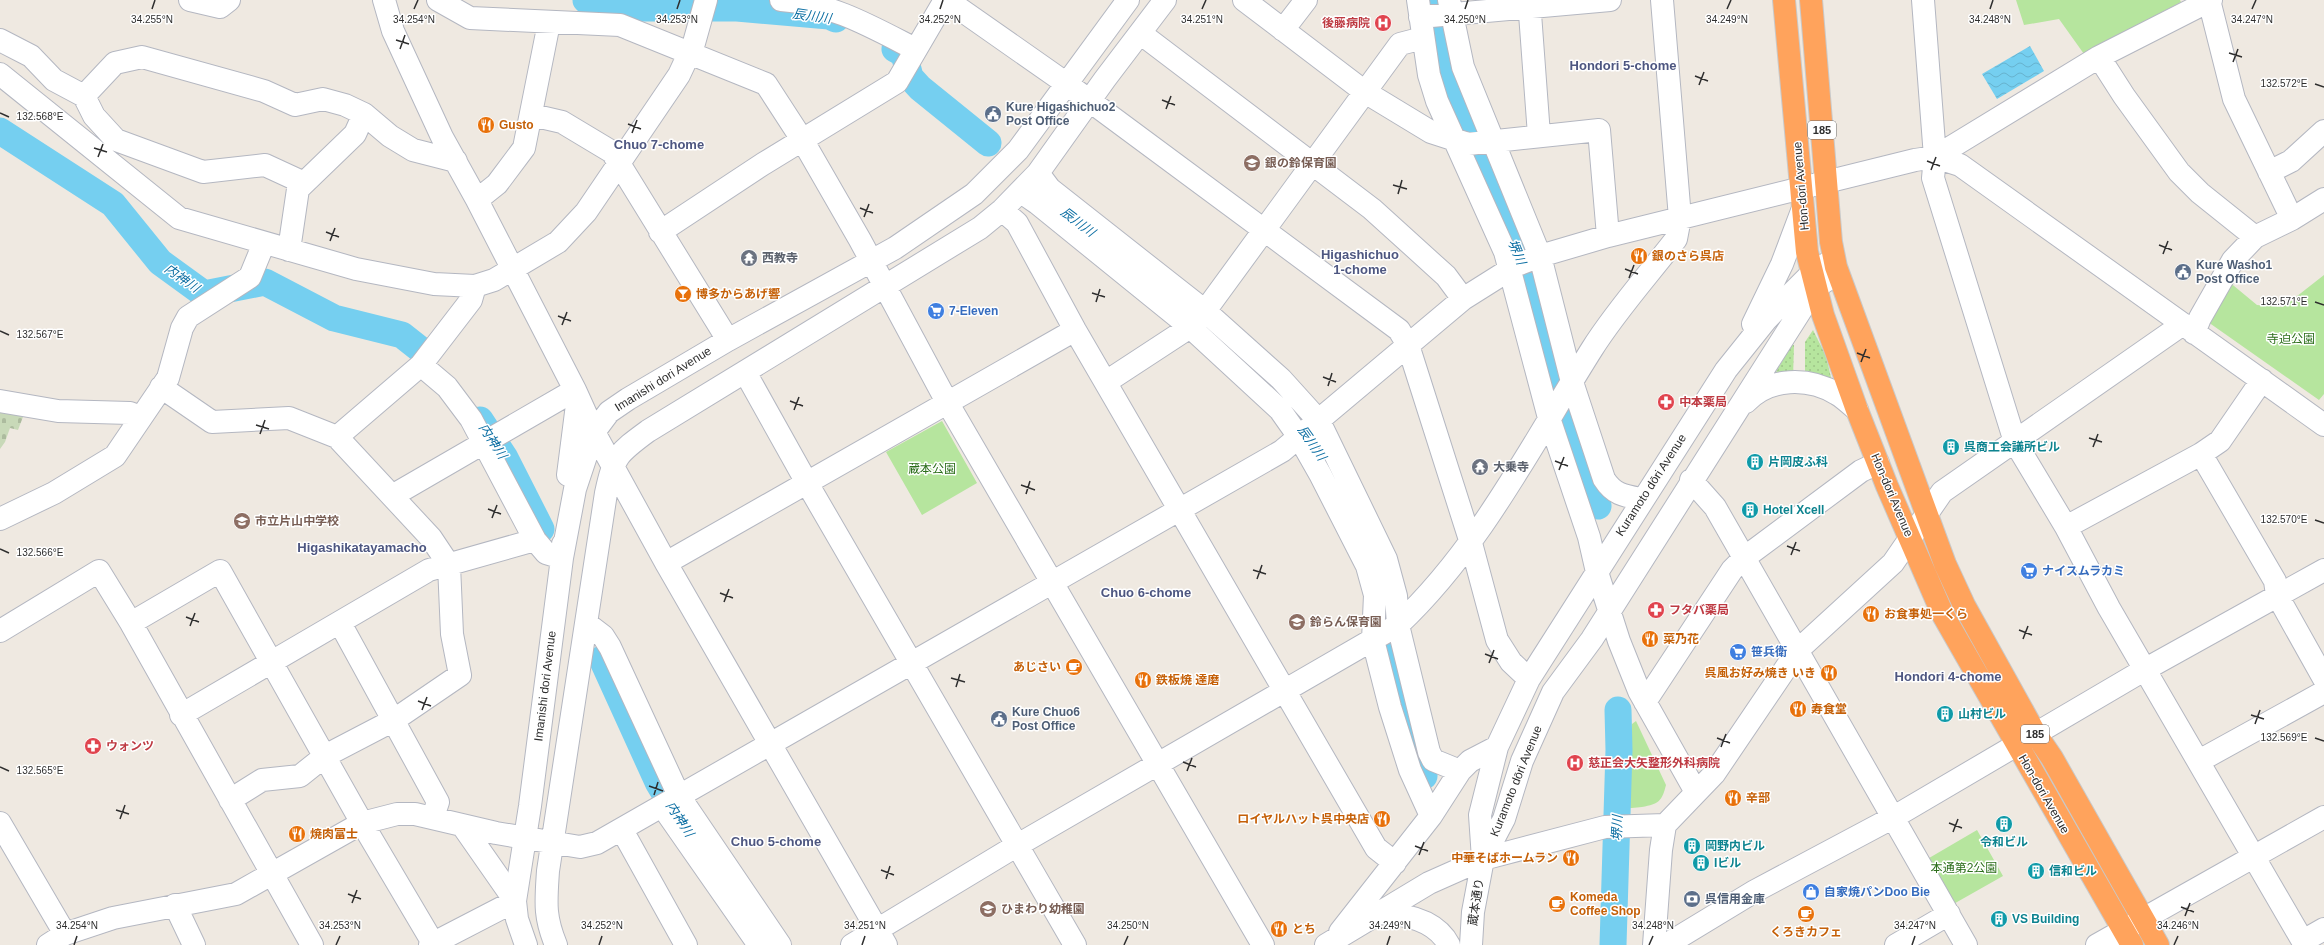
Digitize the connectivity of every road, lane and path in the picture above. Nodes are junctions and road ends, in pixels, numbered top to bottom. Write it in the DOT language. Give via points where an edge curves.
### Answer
graph roads {
  1 [pos="190,0"];
  2 [pos="229,0"];
  3 [pos="384,0"];
  4 [pos="438,0"];
  5 [pos="781,0"];
  6 [pos="946,0"];
  7 [pos="1128,0"];
  8 [pos="1165,0"];
  9 [pos="1244,0"];
  10 [pos="1306,0"];
  11 [pos="1610,0"];
  12 [pos="1662,0"];
  13 [pos="1784,0"];
  14 [pos="1811,0"];
  15 [pos="1923,0"];
  16 [pos="2210,0"];
  17 [pos="1530,3"];
  18 [pos="704,7"];
  19 [pos="1434,14"];
  20 [pos="549,23"];
  21 [pos="1284,30"];
  22 [pos="1140,33"];
  23 [pos="0,40"];
  24 [pos="915,49"];
  25 [pos="689,54"];
  26 [pos="2099,57"];
  27 [pos="0,74"];
  28 [pos="1067,84"];
  29 [pos="1365,92"];
  30 [pos="84,96"];
  31 [pos="1089,100"];
  32 [pos="364,114"];
  33 [pos="532,115"];
  34 [pos="2324,131"];
  35 [pos="1539,135"];
  36 [pos="802,141"];
  37 [pos="1476,143"];
  38 [pos="1935,157"];
  39 [pos="456,161"];
  40 [pos="620,165"];
  41 [pos="1312,165"];
  42 [pos="2269,172"];
  43 [pos="1038,173"];
  44 [pos="304,182"];
  45 [pos="1825,183"];
  46 [pos="1801,188"];
  47 [pos="1021,192"];
  48 [pos="2324,199"];
  49 [pos="477,200"];
  50 [pos="1002,210"];
  51 [pos="1802,211"];
  52 [pos="1680,218"];
  53 [pos="2292,219"];
  54 [pos="1264,231"];
  55 [pos="660,232"];
  56 [pos="1608,236"];
  57 [pos="2255,238"];
  58 [pos="264,243"];
  59 [pos="289,250"];
  60 [pos="871,261"];
  61 [pos="1526,263"];
  62 [pos="1836,266"];
  63 [pos="512,270"];
  64 [pos="1813,280"];
  65 [pos="475,286"];
  66 [pos="884,286"];
  67 [pos="1463,299"];
  68 [pos="1205,311"];
  69 [pos="1190,327"];
  70 [pos="2188,329"];
  71 [pos="1075,330"];
  72 [pos="728,340"];
  73 [pos="1408,346"];
  74 [pos="421,365"];
  75 [pos="1726,370"];
  76 [pos="745,372"];
  77 [pos="2262,380"];
  78 [pos="1106,382"];
  79 [pos="1570,386"];
  80 [pos="161,387"];
  81 [pos="577,394"];
  82 [pos="0,401"];
  83 [pos="947,402"];
  84 [pos="1857,410"];
  85 [pos="1551,415"];
  86 [pos="141,417"];
  87 [pos="1731,417"];
  88 [pos="1319,421"];
  89 [pos="2323,423"];
  90 [pos="594,432"];
  91 [pos="337,437"];
  92 [pos="1299,438"];
  93 [pos="490,439"];
  94 [pos="2014,442"];
  95 [pos="2201,454"];
  96 [pos="1878,463"];
  97 [pos="612,465"];
  98 [pos="1691,480"];
  99 [pos="807,483"];
  100 [pos="392,496"];
  101 [pos="1642,499"];
  102 [pos="1180,509"];
  103 [pos="1926,516"];
  104 [pos="0,520"];
  105 [pos="2066,528"];
  106 [pos="535,540"];
  107 [pos="1910,540"];
  108 [pos="1471,543"];
  109 [pos="562,558"];
  110 [pos="1744,558"];
  111 [pos="666,563"];
  112 [pos="450,565"];
  113 [pos="2324,570"];
  114 [pos="1597,572"];
  115 [pos="1051,582"];
  116 [pos="2277,595"];
  117 [pos="1609,609"];
  118 [pos="130,623"];
  119 [pos="340,623"];
  120 [pos="586,623"];
  121 [pos="1398,625"];
  122 [pos="0,631"];
  123 [pos="1373,640"];
  124 [pos="1798,650"];
  125 [pos="911,662"];
  126 [pos="273,663"];
  127 [pos="2144,670"];
  128 [pos="1529,679"];
  129 [pos="2324,679"];
  130 [pos="1284,691"];
  131 [pos="2324,692"];
  132 [pos="1645,702"];
  133 [pos="181,715"];
  134 [pos="394,720"];
  135 [pos="2035,733"];
  136 [pos="770,743"];
  137 [pos="2016,745"];
  138 [pos="1497,747"];
  139 [pos="325,756"];
  140 [pos="2199,761"];
  141 [pos="1157,764"];
  142 [pos="1460,771"];
  143 [pos="1696,792"];
  144 [pos="230,800"];
  145 [pos="671,801"];
  146 [pos="1431,816"];
  147 [pos="433,817"];
  148 [pos="1894,817"];
  149 [pos="2324,817"];
  150 [pos="0,823"];
  151 [pos="362,823"];
  152 [pos="1665,825"];
  153 [pos="462,826"];
  154 [pos="622,830"];
  155 [pos="525,837"];
  156 [pos="552,842"];
  157 [pos="1016,846"];
  158 [pos="8,857"];
  159 [pos="2253,857"];
  160 [pos="1483,859"];
  161 [pos="1395,863"];
  162 [pos="271,873"];
  163 [pos="515,901"];
  164 [pos="175,905"];
  165 [pos="1380,913"];
  166 [pos="1949,914"];
  167 [pos="2143,920"];
  168 [pos="2324,929"];
  169 [pos="881,937"];
  170 [pos="2128,938"];
  171 [pos="56,940"];
  172 [pos="1330,943"];
  173 [pos="2304,943"];
  174 [pos="432,944"];
  175 [pos="194,945"];
  176 [pos="312,945"];
  177 [pos="526,945"];
  178 [pos="556,945"];
  179 [pos="686,945"];
  180 [pos="759,945"];
  181 [pos="780,945"];
  182 [pos="852,945"];
  183 [pos="1075,945"];
  184 [pos="1263,945"];
  185 [pos="1449,945"];
  186 [pos="1471,945"];
  187 [pos="1654,945"];
  188 [pos="1666,945"];
  189 [pos="1896,945"];
  190 [pos="1966,945"];
  191 [pos="2097,945"];
  192 [pos="2158,945"];
  1 -- 2 [label="street" via="220,7"];
  3 -- 39 [label="street" via="393,31 414,78"];
  4 -- 20 [label="street" via="470,18"];
  5 -- 24 [label="street" via="828,8 859,20"];
  6 -- 24 [label="street"];
  6 -- 28 [label="street"];
  7 -- 28 [label="street, Imanishi dori Avenue"];
  8 -- 22 [label="street"];
  9 -- 21 [label="street"];
  10 -- 21 [label="street"];
  11 -- 17 [label="street"];
  12 -- 52 [label="street"];
  13 -- 46 [label="highway, Hon-dori Avenue / 185"];
  14 -- 45 [label="highway, Hon-dori Avenue / 185"];
  15 -- 38 [label="street"];
  16 -- 26 [label="street"];
  16 -- 42 [label="street" via="2234,99"];
  17 -- 19 [label="street"];
  17 -- 35 [label="street"];
  18 -- 25 [label="street"];
  19 -- 29 [label="street" via="1400,44"];
  19 -- 37 [label="street" via="1463,68"];
  19 -- 37 [label="street" via="1429,75 1437,101"];
  20 -- 25 [label="street" via="620,25"];
  20 -- 33 [label="street"];
  21 -- 29 [label="street"];
  22 -- 31 [label="street"];
  22 -- 41 [label="street"];
  23 -- 30 [label="street" via="31,56 54,80"];
  24 -- 36 [label="street" via="897,82"];
  25 -- 36 [label="street" via="766,84"];
  25 -- 40 [label="street" via="679,75"];
  26 -- 38 [label="street"];
  26 -- 57 [label="street" via="2124,96 2180,172 2200,193"];
  27 -- 58 [label="street" via="179,218"];
  28 -- 31 [label="street"];
  28 -- 60 [label="street, Imanishi dori Avenue" via="1018,150 974,194 895,248"];
  29 -- 37 [label="street" via="1432,132"];
  29 -- 41 [label="street"];
  30 -- 32 [label="street" via="115,62 142,57 264,91 295,105 323,99"];
  30 -- 44 [label="street" via="94,116 121,143 203,172 265,165"];
  31 -- 43 [label="street"];
  31 -- 54 [label="street"];
  32 -- 39 [label="street" via="390,136 413,150"];
  32 -- 44 [label="street" via="355,134"];
  33 -- 40 [label="street" via="562,122 612,152"];
  33 -- 49 [label="street" via="524,148 497,184"];
  34 -- 42 [label="street" via="2291,161"];
  35 -- 37 [label="street"];
  35 -- 56 [label="street" via="1599,130"];
  36 -- 55 [label="street"];
  36 -- 60 [label="street"];
  37 -- 61 [label="street"];
  37 -- 61 [label="street" via="1506,252"];
  38 -- 45 [label="street"];
  38 -- 70 [label="street" via="1960,165"];
  38 -- 94 [label="street" via="1933,178"];
  39 -- 49 [label="street"];
  40 -- 55 [label="street"];
  40 -- 63 [label="street" via="586,212 558,242"];
  41 -- 54 [label="street"];
  41 -- 67 [label="street" via="1372,209 1446,276"];
  42 -- 53 [label="street"];
  43 -- 47 [label="street"];
  43 -- 68 [label="street" via="1050,189"];
  44 -- 59 [label="street" via="298,189"];
  45 -- 46 [label="street"];
  45 -- 62 [label="highway, Hon-dori Avenue / 185"];
  46 -- 51 [label="highway, Hon-dori Avenue / 185"];
  46 -- 52 [label="street"];
  47 -- 50 [label="street"];
  47 -- 69 [label="street"];
  48 -- 53 [label="street"];
  49 -- 63 [label="street"];
  50 -- 66 [label="street" via="980,228"];
  50 -- 71 [label="street" via="1017,223"];
  51 -- 64 [label="highway, Hon-dori Avenue / 185"];
  51 -- 75 [label="street" via="1782,264 1758,315"];
  52 -- 56 [label="street"];
  52 -- 79 [label="street" via="1676,239 1592,348"];
  53 -- 57 [label="street"];
  54 -- 68 [label="street"];
  54 -- 73 [label="street" via="1399,330"];
  55 -- 72 [label="street"];
  56 -- 61 [label="street"];
  57 -- 70 [label="street" via="2233,260 2200,318"];
  58 -- 59 [label="street"];
  58 -- 80 [label="street" via="250,277 188,317 182,328 168,378"];
  59 -- 65 [label="street" via="356,269 434,284"];
  60 -- 66 [label="street"];
  60 -- 72 [label="street, Imanishi dori Avenue"];
  61 -- 67 [label="street"];
  61 -- 79 [label="street"];
  61 -- 85 [label="street"];
  62 -- 64 [label="street, Kuramoto dōri Avenue"];
  62 -- 103 [label="highway, Hon-dori Avenue / 185"];
  63 -- 65 [label="street" via="494,280"];
  63 -- 81 [label="street"];
  64 -- 75 [label="street, Kuramoto dōri Avenue" via="1766,320"];
  64 -- 84 [label="highway, Hon-dori Avenue / 185"];
  64 -- 87 [label="street, Kuramoto dōri Avenue"];
  65 -- 74 [label="street" via="471,300"];
  66 -- 76 [label="street"];
  66 -- 83 [label="street"];
  67 -- 73 [label="street"];
  68 -- 69 [label="street"];
  68 -- 88 [label="street" via="1280,379"];
  69 -- 78 [label="street"];
  69 -- 92 [label="street" via="1280,410"];
  70 -- 77 [label="street"];
  70 -- 94 [label="street"];
  71 -- 78 [label="street"];
  71 -- 83 [label="street"];
  72 -- 90 [label="street, Imanishi dori Avenue" via="609,412"];
  73 -- 88 [label="street"];
  73 -- 108 [label="street"];
  74 -- 91 [label="street"];
  74 -- 93 [label="street" via="447,387"];
  75 -- 101 [label="street, Kuramoto dōri Avenue"];
  76 -- 97 [label="street" via="622,449"];
  76 -- 99 [label="street"];
  77 -- 89 [label="street"];
  77 -- 95 [label="street" via="2220,441"];
  78 -- 102 [label="street"];
  79 -- 85 [label="street"];
  79 -- 101 [label="street" via="1610,489 1619,494"];
  80 -- 86 [label="street"];
  80 -- 91 [label="street" via="212,422 289,418"];
  81 -- 90 [label="street"];
  81 -- 93 [label="street"];
  81 -- 109 [label="street"];
  82 -- 86 [label="street" via="58,411 130,413"];
  83 -- 99 [label="street"];
  83 -- 115 [label="street"];
  84 -- 87 [label="street" via="1837,394 1820,386 1799,382 1772,385 1753,394"];
  84 -- 96 [label="highway, Hon-dori Avenue / 185"];
  85 -- 108 [label="street"];
  85 -- 114 [label="street" via="1589,537"];
  86 -- 104 [label="street" via="115,456 54,493"];
  87 -- 98 [label="street, Kuramoto dōri Avenue"];
  88 -- 92 [label="street"];
  88 -- 121 [label="street" via="1386,559 1396,596"];
  90 -- 97 [label="street"];
  90 -- 109 [label="street, Imanishi dori Avenue" via="574,489"];
  91 -- 100 [label="street"];
  92 -- 102 [label="street" via="1282,451"];
  92 -- 123 [label="street" via="1367,566 1375,595"];
  93 -- 100 [label="street"];
  93 -- 106 [label="street"];
  94 -- 103 [label="street" via="1942,492"];
  94 -- 105 [label="street"];
  95 -- 105 [label="street"];
  95 -- 116 [label="street" via="2275,581"];
  96 -- 107 [label="highway, Hon-dori Avenue / 185"];
  96 -- 110 [label="street" via="1861,471"];
  97 -- 111 [label="street"];
  97 -- 120 [label="street"];
  98 -- 110 [label="street" via="1715,507"];
  98 -- 117 [label="street, Kuramoto dōri Avenue"];
  99 -- 111 [label="street"];
  99 -- 125 [label="street"];
  100 -- 112 [label="street" via="431,538"];
  101 -- 114 [label="street, Kuramoto dōri Avenue"];
  102 -- 115 [label="street"];
  102 -- 130 [label="street"];
  103 -- 107 [label="street"];
  103 -- 135 [label="highway, Hon-dori Avenue / 185" via="1964,605"];
  105 -- 127 [label="street"];
  106 -- 109 [label="street" via="546,553"];
  106 -- 112 [label="street"];
  107 -- 124 [label="street" via="1893,563"];
  107 -- 137 [label="highway, Hon-dori Avenue / 185" via="1942,615"];
  108 -- 121 [label="street" via="1423,602"];
  108 -- 128 [label="street" via="1497,640 1511,662"];
  109 -- 155 [label="street, Imanishi dori Avenue"];
  110 -- 124 [label="street"];
  110 -- 132 [label="street" via="1732,570"];
  111 -- 136 [label="street"];
  112 -- 119 [label="street" via="428,570"];
  112 -- 134 [label="street" via="452,634 460,675"];
  113 -- 116 [label="street"];
  114 -- 117 [label="street"];
  114 -- 128 [label="street, Kuramoto dōri Avenue"];
  115 -- 125 [label="street"];
  115 -- 141 [label="street"];
  116 -- 127 [label="street"];
  116 -- 129 [label="street"];
  117 -- 132 [label="street" via="1619,641"];
  117 -- 160 [label="street, Kuramoto dōri Avenue" via="1592,639 1553,692 1522,761 1504,819"];
  118 -- 122 [label="street" via="99,572"];
  118 -- 126 [label="street" via="220,571"];
  118 -- 133 [label="street"];
  119 -- 126 [label="street"];
  119 -- 134 [label="street"];
  120 -- 145 [label="street" via="603,636 610,647"];
  120 -- 156 [label="street"];
  121 -- 123 [label="street"];
  121 -- 142 [label="street" via="1429,752 1433,760"];
  123 -- 130 [label="street"];
  123 -- 146 [label="street" via="1410,770"];
  124 -- 143 [label="street" via="1714,774"];
  124 -- 148 [label="street"];
  125 -- 136 [label="street"];
  125 -- 157 [label="street"];
  126 -- 133 [label="street"];
  126 -- 139 [label="street"];
  127 -- 135 [label="street"];
  127 -- 140 [label="street"];
  128 -- 138 [label="street, Kuramoto dōri Avenue"];
  130 -- 141 [label="street"];
  130 -- 161 [label="street" via="1376,848"];
  131 -- 140 [label="street"];
  132 -- 143 [label="street"];
  133 -- 144 [label="street"];
  134 -- 139 [label="street"];
  134 -- 147 [label="street" via="438,802"];
  135 -- 137 [label="street"];
  135 -- 167 [label="highway, Hon-dori Avenue / 185" via="2052,758"];
  136 -- 145 [label="street"];
  136 -- 169 [label="street"];
  137 -- 148 [label="street"];
  137 -- 170 [label="highway, Hon-dori Avenue / 185"];
  138 -- 142 [label="street" via="1470,760"];
  138 -- 160 [label="street, Kuramoto dōri Avenue" via="1480,815"];
  139 -- 144 [label="street" via="300,776 262,780"];
  139 -- 151 [label="street"];
  140 -- 159 [label="street"];
  141 -- 157 [label="street"];
  141 -- 184 [label="street"];
  142 -- 146 [label="street"];
  143 -- 152 [label="street"];
  144 -- 162 [label="street"];
  145 -- 154 [label="street"];
  145 -- 180 [label="street"];
  145 -- 181 [label="street"];
  146 -- 161 [label="street"];
  147 -- 151 [label="street" via="397,814"];
  147 -- 153 [label="street"];
  148 -- 166 [label="street"];
  148 -- 188 [label="street" via="1755,891"];
  149 -- 159 [label="street"];
  150 -- 158 [label="street"];
  151 -- 162 [label="street"];
  151 -- 174 [label="street"];
  152 -- 160 [label="street" via="1615,826"];
  152 -- 187 [label="street"];
  153 -- 155 [label="street"];
  153 -- 163 [label="street"];
  154 -- 156 [label="street" via="597,843 580,847"];
  154 -- 179 [label="street"];
  155 -- 156 [label="street"];
  155 -- 163 [label="street, Imanishi dori Avenue"];
  156 -- 178 [label="street" via="546,898 547,924"];
  157 -- 169 [label="street"];
  157 -- 183 [label="street"];
  158 -- 171 [label="street"];
  159 -- 167 [label="street"];
  159 -- 173 [label="street"];
  160 -- 165 [label="street" via="1429,883"];
  160 -- 186 [label="street, 蔵本通り" via="1473,912"];
  161 -- 172 [label="street"];
  162 -- 164 [label="street" via="236,894"];
  162 -- 176 [label="street"];
  163 -- 174 [label="street"];
  163 -- 177 [label="street, Imanishi dori Avenue" via="517,919"];
  164 -- 171 [label="street" via="113,918"];
  164 -- 175 [label="street"];
  165 -- 172 [label="street"];
  165 -- 185 [label="street" via="1421,919 1444,936"];
  166 -- 189 [label="street"];
  166 -- 190 [label="street"];
  167 -- 170 [label="street"];
  167 -- 192 [label="highway, Hon-dori Avenue / 185"];
  168 -- 173 [label="street"];
  169 -- 182 [label="street"];
  170 -- 191 [label="street"];
}
